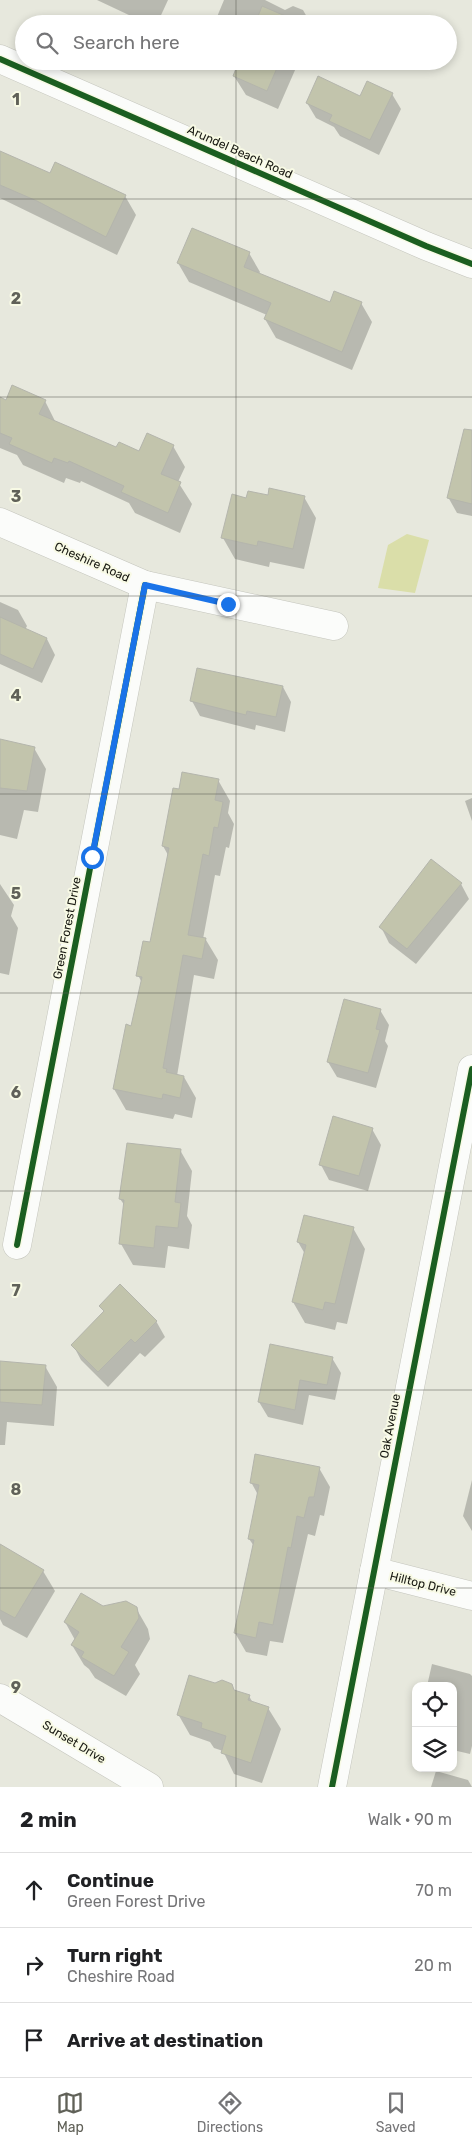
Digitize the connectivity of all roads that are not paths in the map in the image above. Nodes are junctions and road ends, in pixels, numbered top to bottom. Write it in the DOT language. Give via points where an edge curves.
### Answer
graph roads {
  1 [pos="0,59"];
  2 [pos="15,66"];
  3 [pos="25,70"];
  4 [pos="472,264"];
  5 [pos="0,522"];
  6 [pos="145,585"];
  7 [pos="334,626"];
  8 [pos="472,1069"];
  9 [pos="17,1245"];
  10 [pos="374,1572"];
  11 [pos="472,1596"];
  12 [pos="0,1698"];
  13 [pos="149,1787"];
  14 [pos="332,1787"];
  1 -- 2 [label="street, Arundel Beach Road"];
  3 -- 4 [label="street, Arundel Beach Road"];
  5 -- 6 [label="street, Cheshire Road"];
  6 -- 7 [label="street, Cheshire Road"];
  6 -- 9 [label="street, Green Forest Drive"];
  8 -- 10 [label="street, Oak Avenue"];
  10 -- 11 [label="street, Hilltop Drive"];
  10 -- 14 [label="street, Oak Avenue"];
  12 -- 13 [label="street, Sunset Drive"];
}
